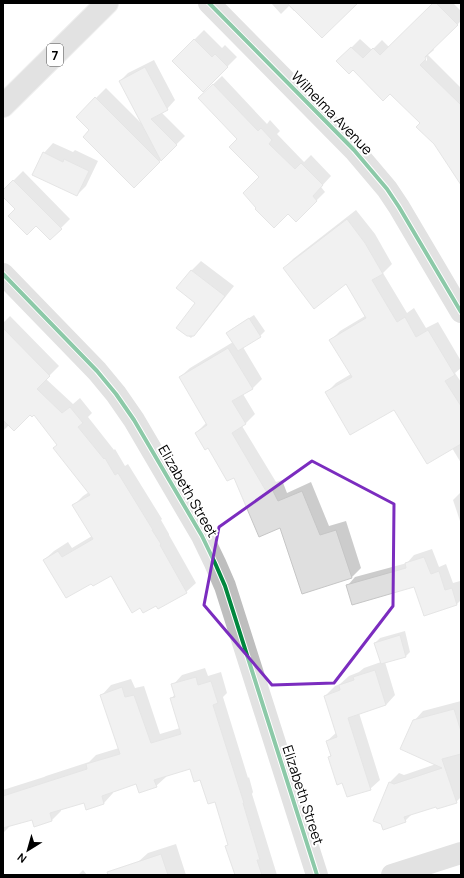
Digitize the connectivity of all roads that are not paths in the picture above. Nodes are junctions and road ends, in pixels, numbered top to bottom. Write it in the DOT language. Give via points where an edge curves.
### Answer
graph roads {
  1 [pos="107,3"];
  2 [pos="209,3"];
  3 [pos="3,106"];
  4 [pos="3,274"];
  5 [pos="461,312"];
  6 [pos="461,853"];
  7 [pos="317,875"];
  8 [pos="392,875"];
  1 -- 3 [label="street, 7"];
  2 -- 5 [label="street, Wilhelma Avenue" via="354,150 387,189"];
  4 -- 7 [label="street, Elizabeth Street" via="116,394 202,536 225,586"];
  6 -- 8 [label="street"];
}
